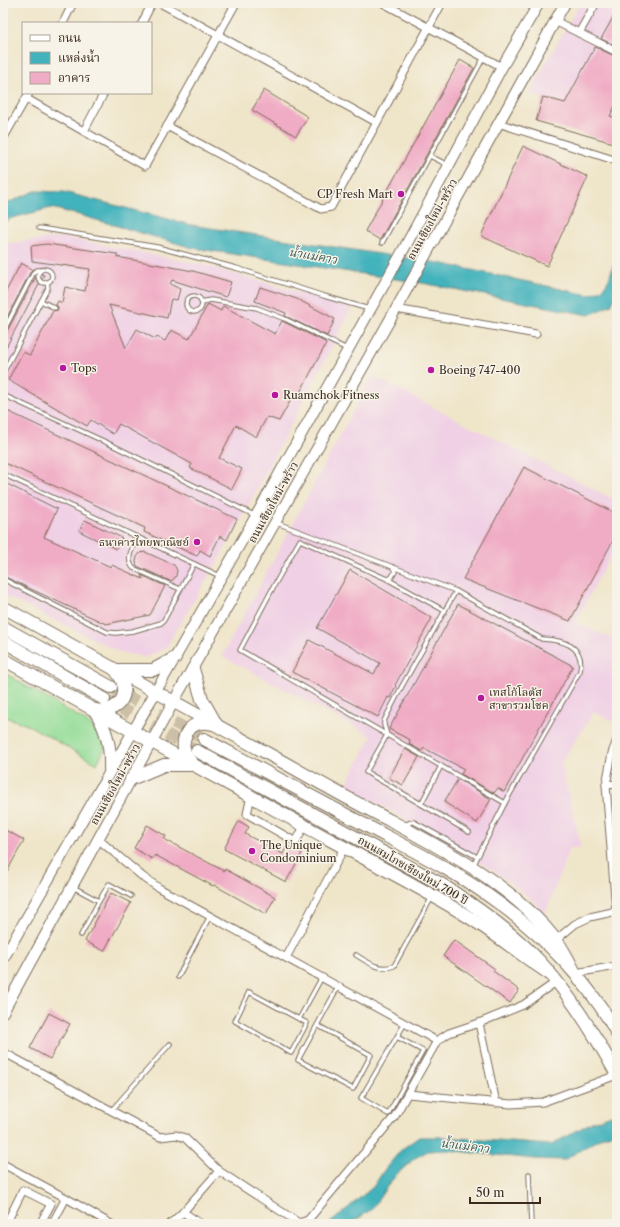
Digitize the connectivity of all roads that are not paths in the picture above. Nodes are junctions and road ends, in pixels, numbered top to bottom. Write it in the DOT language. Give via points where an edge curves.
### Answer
graph roads {
  1 [pos="73,3"];
  2 [pos="152,3"];
  3 [pos="160,3"];
  4 [pos="236,3"];
  5 [pos="383,3"];
  6 [pos="442,3"];
  7 [pos="539,3"];
  8 [pos="565,3"];
  9 [pos="596,3"];
  10 [pos="555,20"];
  11 [pos="64,22"];
  12 [pos="142,22"];
  13 [pos="429,27"];
  14 [pos="580,33"];
  15 [pos="218,35"];
  16 [pos="617,52"];
  17 [pos="484,56"];
  18 [pos="502,67"];
  19 [pos="103,94"];
  20 [pos="28,96"];
  21 [pos="376,122"];
  22 [pos="498,123"];
  23 [pos="167,126"];
  24 [pos="84,131"];
  25 [pos="3,139"];
  26 [pos="430,156"];
  27 [pos="617,161"];
  28 [pos="449,165"];
  29 [pos="39,228"];
  30 [pos="382,244"];
  31 [pos="40,270"];
  32 [pos="47,282"];
  33 [pos="41,301"];
  34 [pos="201,302"];
  35 [pos="55,308"];
  36 [pos="370,309"];
  37 [pos="396,309"];
  38 [pos="3,332"];
  39 [pos="536,334"];
  40 [pos="347,349"];
  41 [pos="3,373"];
  42 [pos="3,395"];
  43 [pos="3,474"];
  44 [pos="256,516"];
  45 [pos="276,522"];
  46 [pos="138,537"];
  47 [pos="194,564"];
  48 [pos="393,567"];
  49 [pos="221,576"];
  50 [pos="3,579"];
  51 [pos="387,579"];
  52 [pos="180,589"];
  53 [pos="456,591"];
  54 [pos="3,607"];
  55 [pos="445,611"];
  56 [pos="3,627"];
  57 [pos="3,641"];
  58 [pos="175,658"];
  59 [pos="3,659"];
  60 [pos="192,669"];
  61 [pos="116,670"];
  62 [pos="110,687"];
  63 [pos="155,692"];
  64 [pos="104,699"];
  65 [pos="174,702"];
  66 [pos="94,710"];
  67 [pos="217,726"];
  68 [pos="132,732"];
  69 [pos="387,735"];
  70 [pos="204,739"];
  71 [pos="617,740"];
  72 [pos="152,742"];
  73 [pos="197,751"];
  74 [pos="194,766"];
  75 [pos="441,766"];
  76 [pos="110,769"];
  77 [pos="131,779"];
  78 [pos="617,784"];
  79 [pos="606,785"];
  80 [pos="251,796"];
  81 [pos="506,802"];
  82 [pos="421,804"];
  83 [pos="304,826"];
  84 [pos="469,832"];
  85 [pos="98,839"];
  86 [pos="614,844"];
  87 [pos="344,848"];
  88 [pos="475,862"];
  89 [pos="72,887"];
  90 [pos="130,896"];
  91 [pos="432,896"];
  92 [pos="99,901"];
  93 [pos="617,911"];
  94 [pos="210,916"];
  95 [pos="81,935"];
  96 [pos="556,940"];
  97 [pos="356,955"];
  98 [pos="286,958"];
  99 [pos="3,959"];
  100 [pos="617,966"];
  101 [pos="574,973"];
  102 [pos="178,977"];
  103 [pos="322,977"];
  104 [pos="553,978"];
  105 [pos="338,987"];
  106 [pos="3,1012"];
  107 [pos="299,1019"];
  108 [pos="405,1023"];
  109 [pos="479,1023"];
  110 [pos="317,1025"];
  111 [pos="617,1034"];
  112 [pos="397,1036"];
  113 [pos="437,1041"];
  114 [pos="170,1044"];
  115 [pos="3,1052"];
  116 [pos="617,1075"];
  117 [pos="408,1094"];
  118 [pos="496,1103"];
  119 [pos="111,1111"];
  120 [pos="3,1164"];
  121 [pos="219,1171"];
  122 [pos="529,1174"];
  123 [pos="29,1178"];
  124 [pos="23,1190"];
  125 [pos="66,1198"];
  126 [pos="183,1212"];
  127 [pos="6,1224"];
  128 [pos="40,1224"];
  129 [pos="52,1224"];
  130 [pos="111,1224"];
  131 [pos="170,1224"];
  132 [pos="201,1224"];
  133 [pos="531,1224"];
  1 -- 11 [label="street"];
  2 -- 12 [label="street"];
  3 -- 15 [label="street"];
  4 -- 15 [label="street"];
  5 -- 13 [label="street"];
  6 -- 13 [label="street"];
  7 -- 18 [label="main road, ถนนเชียงใหม่-พร้าว"];
  8 -- 10 [label="main road, ถนนเชียงใหม่-พร้าว"];
  9 -- 14 [label="street"];
  10 -- 14 [label="street"];
  10 -- 22 [label="main road, ถนนเชียงใหม่-พร้าว"];
  13 -- 17 [label="street"];
  13 -- 21 [label="street"];
  14 -- 16 [label="street"];
  15 -- 21 [label="street"];
  15 -- 23 [label="street"];
  17 -- 18 [label="street"];
  17 -- 26 [label="lane"];
  18 -- 28 [label="main road, ถนนเชียงใหม่-พร้าว"];
  19 -- 24 [label="street"];
  20 -- 24 [label="street"];
  20 -- 25 [label="street"];
  21 -- 23 [label="street" via="331,206 321,209"];
  22 -- 27 [label="street"];
  22 -- 37 [label="main road, ถนนเชียงใหม่-พร้าว"];
  23 -- 24 [label="street" via="145,166"];
  26 -- 28 [label="lane"];
  26 -- 30 [label="lane"];
  28 -- 36 [label="main road, ถนนเชียงใหม่-พร้าว"];
  29 -- 36 [label="lane" via="157,247"];
  31 -- 32 [label="lane" via="39,279"];
  31 -- 32 [label="lane" via="46,269 50,272 51,278"];
  31 -- 38 [label="lane" via="34,272"];
  32 -- 33 [label="lane" via="48,288"];
  33 -- 35 [label="lane"];
  33 -- 41 [label="lane"];
  34 -- 34 [label="lane" via="201,308 195,312 189,310 186,305 187,300 192,297 198,298"];
  34 -- 40 [label="lane" via="211,300 257,308 285,318"];
  36 -- 40 [label="main road, ถนนเชียงใหม่-พร้าว"];
  37 -- 39 [label="street"];
  37 -- 45 [label="main road, ถนนเชียงใหม่-พร้าว"];
  40 -- 44 [label="main road, ถนนเชียงใหม่-พร้าว"];
  42 -- 44 [label="lane"];
  43 -- 46 [label="lane"];
  44 -- 49 [label="main road, ถนนเชียงใหม่-พร้าว"];
  45 -- 48 [label="lane"];
  45 -- 60 [label="main road, ถนนเชียงใหม่-พร้าว"];
  46 -- 47 [label="lane"];
  46 -- 52 [label="lane" via="129,562 133,568"];
  47 -- 49 [label="lane"];
  47 -- 52 [label="lane"];
  48 -- 51 [label="lane" via="395,572"];
  48 -- 53 [label="lane"];
  49 -- 58 [label="main road, ถนนเชียงใหม่-พร้าว"];
  50 -- 52 [label="lane" via="108,632 116,633 161,623"];
  51 -- 55 [label="lane"];
  51 -- 69 [label="lane" via="300,540 240,650"];
  53 -- 55 [label="lane"];
  53 -- 81 [label="lane" via="542,639 565,643 576,650 581,659 580,671"];
  54 -- 61 [label="main road"];
  55 -- 69 [label="lane" via="384,721"];
  56 -- 62 [label="main road"];
  57 -- 64 [label="main road"];
  58 -- 61 [label="main road" via="153,670"];
  58 -- 63 [label="main road, ถนนเชียงใหม่-พร้าว"];
  59 -- 66 [label="main road"];
  60 -- 65 [label="main road, ถนนเชียงใหม่-พร้าว"];
  60 -- 67 [label="main road" via="202,699"];
  61 -- 63 [label="main road"];
  61 -- 66 [label="main road" via="124,682 120,703 108,711"];
  63 -- 65 [label="main road"];
  63 -- 68 [label="main road, ถนนเชียงใหม่-พร้าว"];
  65 -- 67 [label="main road"];
  65 -- 72 [label="main road, ถนนเชียงใหม่-พร้าว"];
  66 -- 68 [label="main road"];
  66 -- 76 [label="main road" via="100,719 111,751"];
  67 -- 74 [label="main road" via="210,723 196,724 186,734 183,748"];
  67 -- 88 [label="main road" via="401,827"];
  68 -- 72 [label="main road"];
  68 -- 76 [label="main road, ถนนเชียงใหม่-พร้าว"];
  69 -- 75 [label="lane"];
  69 -- 82 [label="lane" via="366,772"];
  70 -- 101 [label="main road, ถนนสมโภชเชียงใหม่ 700 ปี" via="455,874 500,903 536,934"];
  71 -- 79 [label="street" via="612,752"];
  72 -- 74 [label="main road"];
  72 -- 77 [label="main road, ถนนเชียงใหม่-พร้าว"];
  73 -- 104 [label="main road, ถนนสมโภชเชียงใหม่ 700 ปี" via="441,884 501,926 523,945"];
  74 -- 77 [label="main road" via="164,765"];
  74 -- 80 [label="main road"];
  75 -- 81 [label="lane"];
  75 -- 82 [label="lane"];
  76 -- 99 [label="main road, ถนนเชียงใหม่-พร้าว"];
  77 -- 85 [label="main road, ถนนเชียงใหม่-พร้าว"];
  78 -- 79 [label="street"];
  79 -- 86 [label="street"];
  80 -- 83 [label="main road"];
  80 -- 83 [label="street" via="247,814 296,842"];
  81 -- 88 [label="lane"];
  82 -- 84 [label="lane"];
  83 -- 87 [label="main road"];
  85 -- 89 [label="main road, ถนนเชียงใหม่-พร้าว"];
  85 -- 94 [label="street" via="148,881"];
  86 -- 93 [label="street"];
  87 -- 91 [label="main road"];
  87 -- 98 [label="street"];
  88 -- 96 [label="main road" via="533,915"];
  89 -- 92 [label="lane"];
  89 -- 106 [label="main road, ถนนเชียงใหม่-พร้าว"];
  90 -- 92 [label="lane" via="109,884"];
  91 -- 97 [label="lane" via="394,966 386,969"];
  91 -- 104 [label="main road" via="493,933"];
  92 -- 95 [label="lane"];
  93 -- 96 [label="street" via="590,917 575,924"];
  94 -- 98 [label="street"];
  94 -- 102 [label="lane"];
  96 -- 101 [label="main road"];
  98 -- 103 [label="street"];
  100 -- 101 [label="street"];
  101 -- 111 [label="main road, ถนนสมโภชเชียงใหม่ 700 ปี"];
  103 -- 105 [label="street"];
  103 -- 107 [label="lane"];
  104 -- 109 [label="street" via="524,1005"];
  104 -- 116 [label="main road, ถนนสมโภชเชียงใหม่ 700 ปี" via="584,1020"];
  105 -- 108 [label="street"];
  105 -- 110 [label="lane"];
  107 -- 107 [label="lane" via="307,1023 291,1053 235,1021 250,992"];
  108 -- 112 [label="lane"];
  108 -- 113 [label="street"];
  109 -- 113 [label="street" via="448,1033"];
  109 -- 118 [label="street"];
  110 -- 110 [label="lane" via="298,1060 353,1089 371,1055"];
  112 -- 112 [label="lane" via="361,1098 388,1114 423,1051"];
  113 -- 117 [label="street"];
  114 -- 119 [label="lane"];
  115 -- 119 [label="street"];
  116 -- 118 [label="street" via="543,1102"];
  117 -- 118 [label="street"];
  117 -- 121 [label="street" via="386,1128 308,1220 299,1223"];
  119 -- 121 [label="street" via="160,1137 176,1135 185,1138"];
  120 -- 123 [label="street"];
  121 -- 126 [label="street"];
  122 -- 133 [label="lane"];
  123 -- 124 [label="street"];
  123 -- 125 [label="street"];
  124 -- 127 [label="street"];
  124 -- 128 [label="street" via="51,1204"];
  125 -- 129 [label="street"];
  125 -- 130 [label="street"];
  126 -- 131 [label="street"];
  126 -- 132 [label="street"];
}
